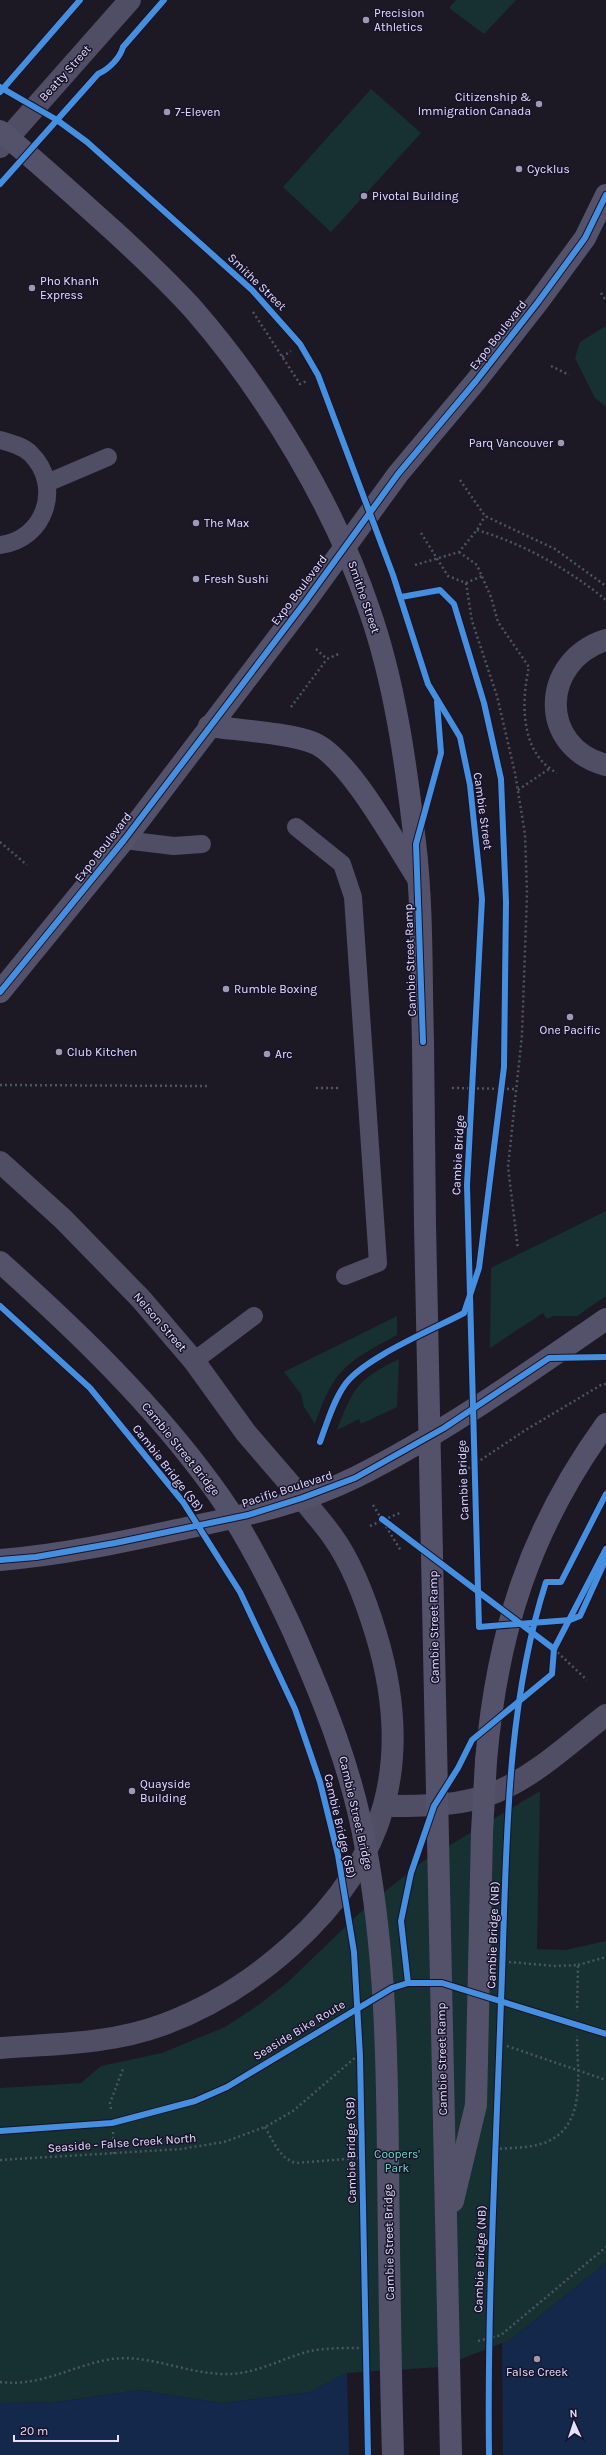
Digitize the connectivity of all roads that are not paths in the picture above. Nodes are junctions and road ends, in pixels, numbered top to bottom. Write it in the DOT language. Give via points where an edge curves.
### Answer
graph roads {
  1 [pos="130,0"];
  2 [pos="3,138"];
  3 [pos="606,196"];
  4 [pos="0,440"];
  5 [pos="108,457"];
  6 [pos="47,483"];
  7 [pos="0,545"];
  8 [pos="346,546"];
  9 [pos="606,640"];
  10 [pos="209,726"];
  11 [pos="606,765"];
  12 [pos="296,828"];
  13 [pos="124,840"];
  14 [pos="202,844"];
  15 [pos="418,878"];
  16 [pos="0,992"];
  17 [pos="0,1162"];
  18 [pos="0,1262"];
  19 [pos="345,1276"];
  20 [pos="254,1316"];
  21 [pos="606,1319"];
  22 [pos="194,1361"];
  23 [pos="606,1424"];
  24 [pos="302,1498"];
  25 [pos="0,1560"];
  26 [pos="606,1715"];
  27 [pos="384,1806"];
  28 [pos="0,2048"];
  29 [pos="445,2232"];
  30 [pos="393,2455"];
  31 [pos="451,2455"];
  1 -- 2 [label="street, Beatty Street"];
  2 -- 8 [label="main road, Smithe Street" via="43,166 149,264 193,309 234,359 262,401 314,484"];
  3 -- 8 [label="main road, Expo Boulevard" via="585,238 538,302 398,474"];
  4 -- 6 [label="lane" via="15,444 30,453 41,466"];
  5 -- 6 [label="lane"];
  6 -- 7 [label="lane" via="48,499 35,528 23,538"];
  8 -- 10 [label="main road, Expo Boulevard"];
  8 -- 15 [label="main road, Smithe Street" via="370,609 390,685 404,755"];
  9 -- 11 [label="street" via="591,644 574,657 562,674 556,694 557,715 564,735 577,751 595,762"];
  10 -- 13 [label="main road, Expo Boulevard"];
  10 -- 15 [label="main road" via="297,738 314,743 329,752 351,776"];
  12 -- 19 [label="lane" via="342,864 353,897 378,1263"];
  13 -- 14 [label="lane" via="174,846"];
  13 -- 16 [label="main road, Expo Boulevard"];
  15 -- 29 [label="main road, Cambie Street Ramp, bridge" via="439,1823"];
  17 -- 22 [label="street, Nelson Street" via="105,1262 141,1299"];
  18 -- 30 [label="main road, Cambie Street Bridge, bridge" via="113,1367 171,1433 215,1489 272,1584 324,1699 344,1762 366,1847 381,1946 386,2050"];
  20 -- 22 [label="lane"];
  21 -- 24 [label="main road, Pacific Boulevard" via="444,1428 355,1478"];
  22 -- 24 [label="street, Nelson Street" via="246,1433"];
  23 -- 29 [label="main road, bridge" via="560,1495 536,1545 516,1598 501,1652 491,1706 484,1800 476,2105"];
  24 -- 25 [label="main road, Pacific Boulevard" via="248,1514 115,1544 36,1558"];
  24 -- 27 [label="street, Nelson Street" via="343,1554 361,1593 382,1652 392,1700 394,1729 393,1758"];
  26 -- 27 [label="street" via="535,1770 496,1792 434,1806"];
  27 -- 28 [label="street, Nelson Street" via="363,1859 348,1884 300,1938 238,1988 210,2005 138,2033 94,2041"];
  29 -- 31 [label="main road, bridge"];
}
